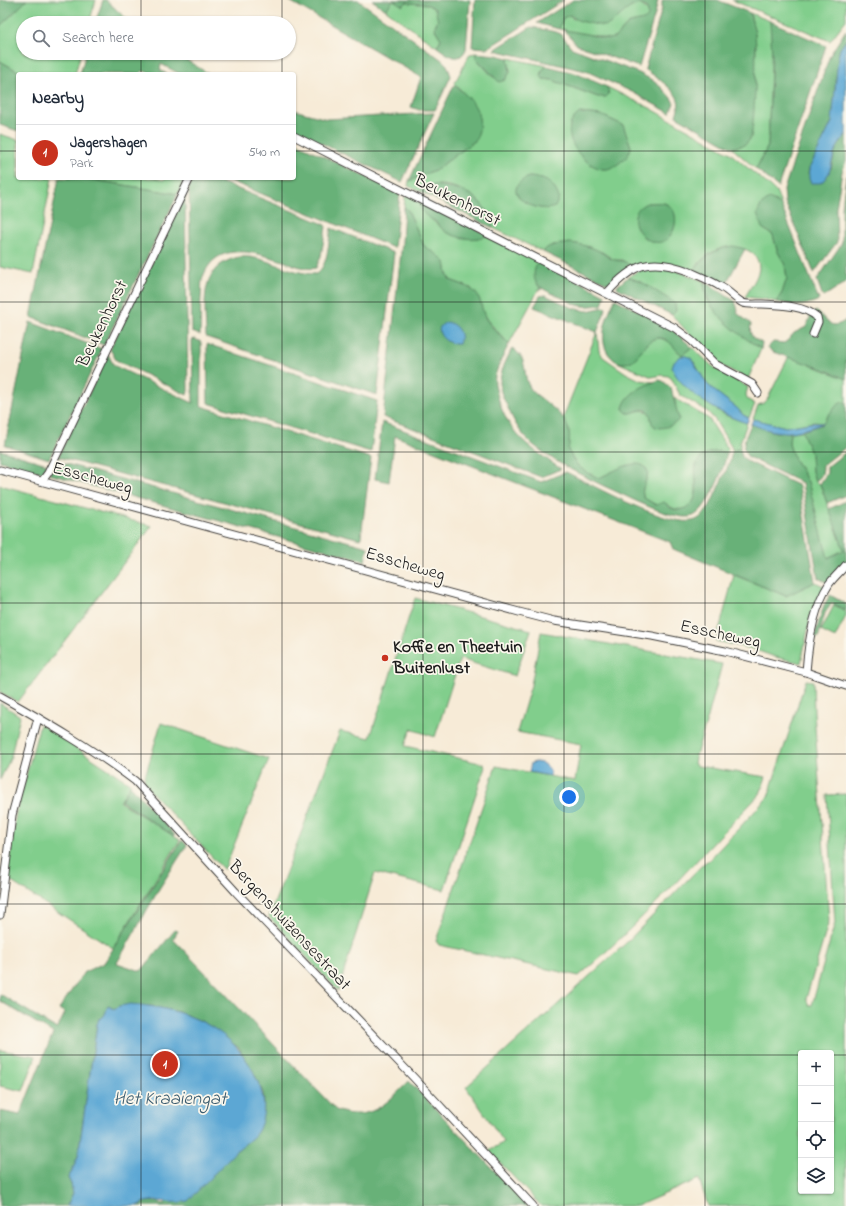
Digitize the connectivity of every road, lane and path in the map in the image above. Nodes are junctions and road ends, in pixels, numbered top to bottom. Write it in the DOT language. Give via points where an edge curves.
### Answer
graph roads {
  1 [pos="296,137"];
  2 [pos="189,180"];
  3 [pos="607,292"];
  4 [pos="813,334"];
  5 [pos="758,393"];
  6 [pos="0,470"];
  7 [pos="42,481"];
  8 [pos="846,565"];
  9 [pos="806,672"];
  10 [pos="846,686"];
  11 [pos="0,696"];
  12 [pos="38,718"];
  13 [pos="0,914"];
  14 [pos="533,1206"];
  1 -- 3 [label="street, Beukenhorst"];
  2 -- 7 [label="street, Beukenhorst"];
  3 -- 4 [label="street" via="626,273 639,266 653,263 668,264 713,282 744,303 779,305 812,313 818,322"];
  3 -- 5 [label="street, Beukenhorst" via="683,332 715,364 752,384"];
  6 -- 7 [label="street, Esscheweg"];
  7 -- 9 [label="street, Esscheweg" via="554,621 707,647"];
  8 -- 9 [label="street" via="830,584 818,606"];
  9 -- 10 [label="street, Esscheweg"];
  11 -- 12 [label="street, Bergenshuizensestraat"];
  12 -- 13 [label="street" via="12,815"];
  12 -- 14 [label="street, Bergenshuizensestraat" via="135,781 236,892"];
}
